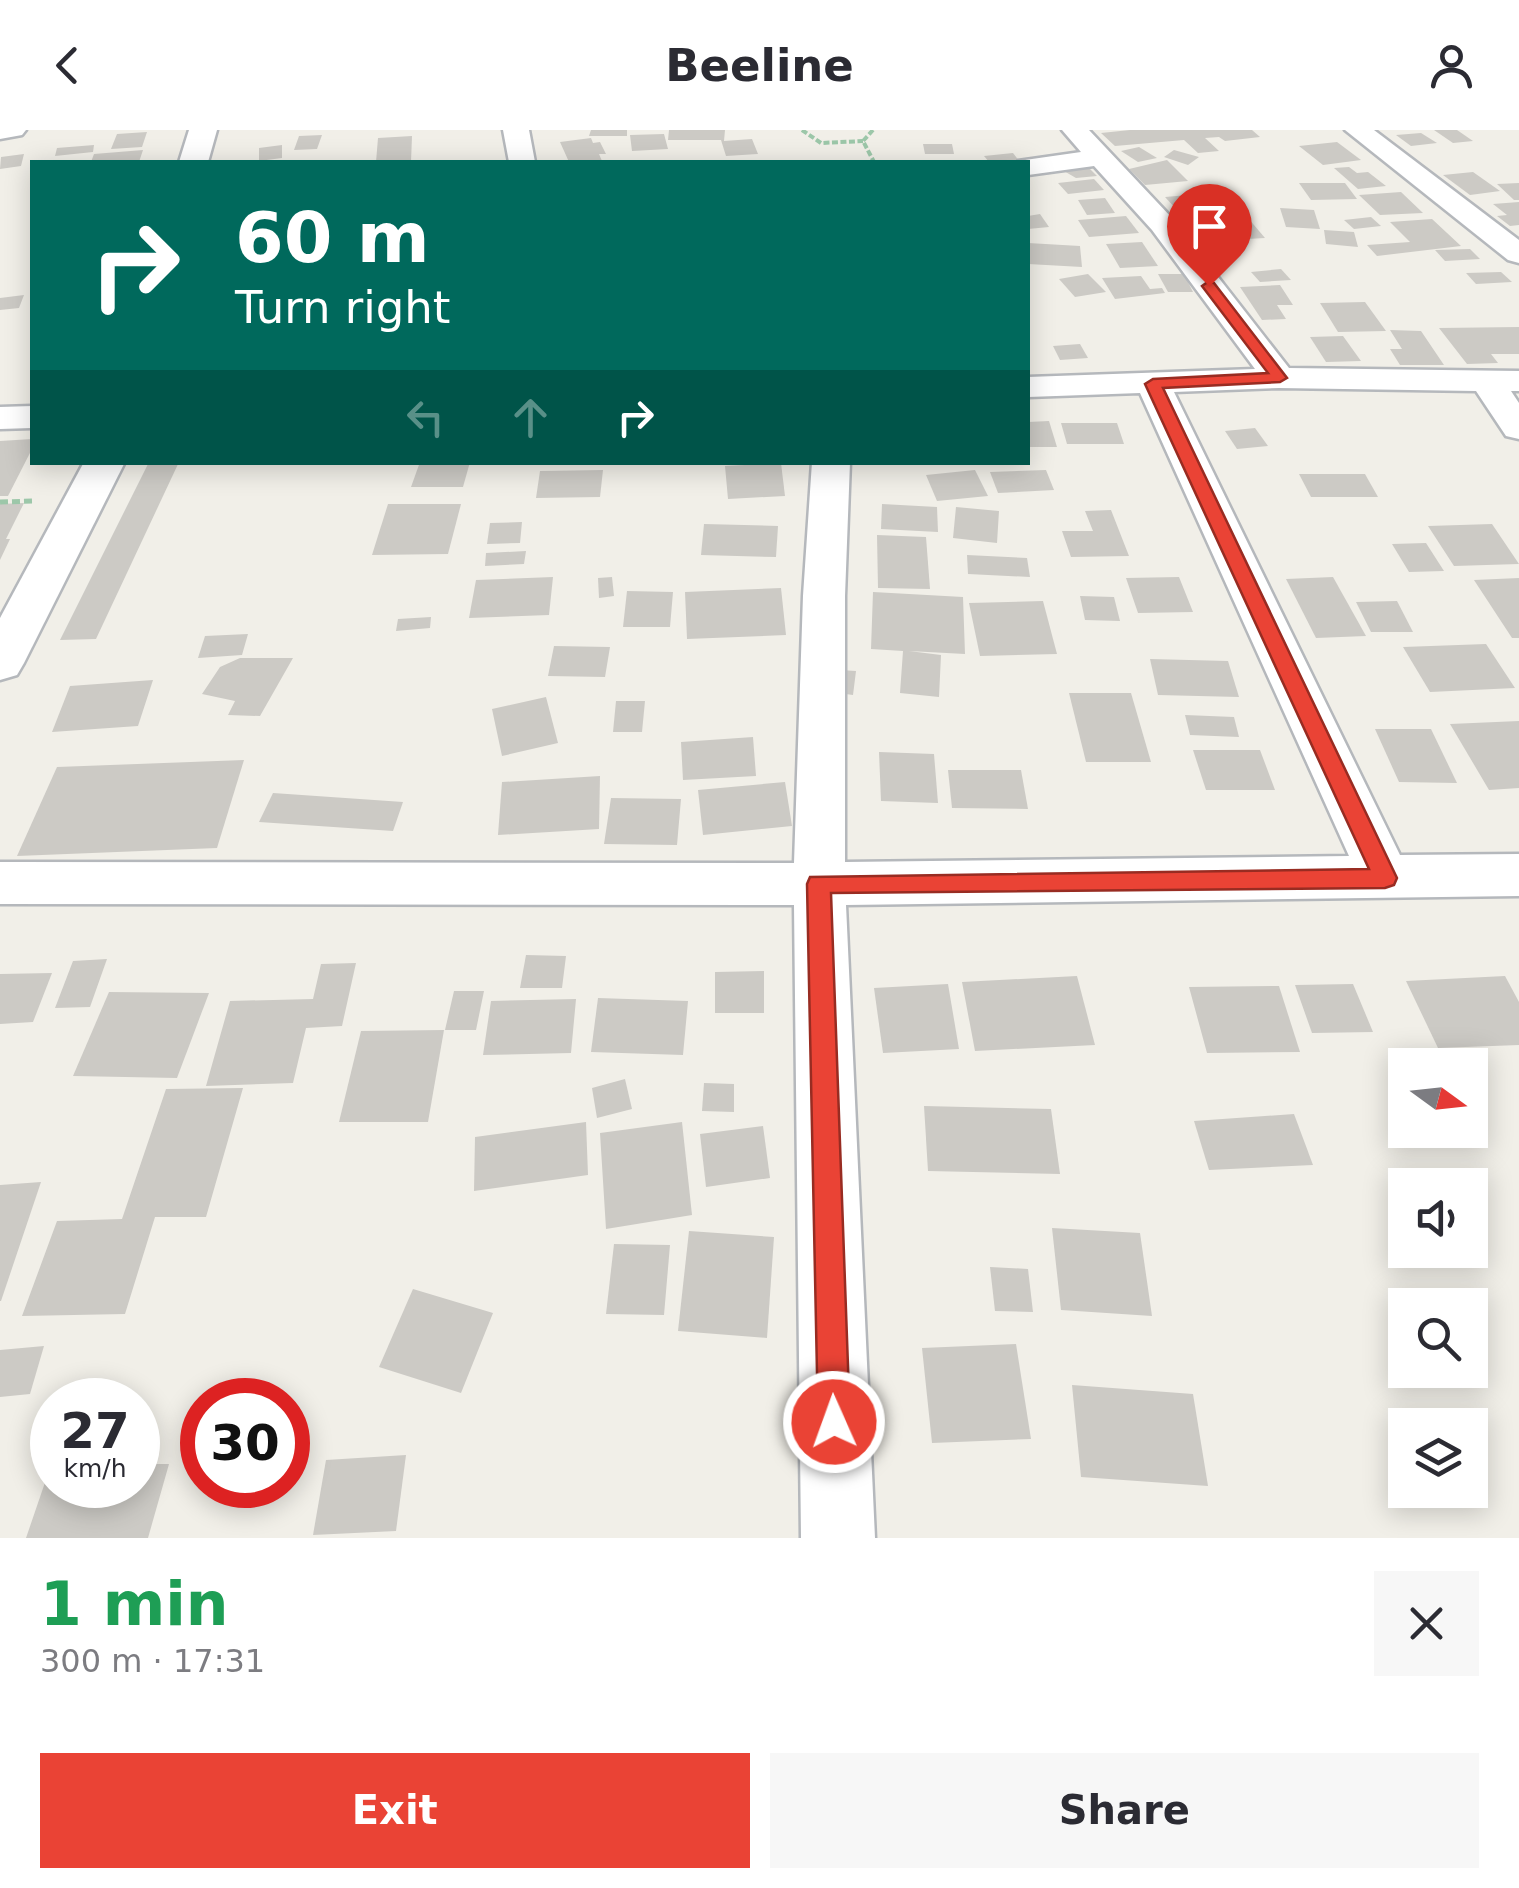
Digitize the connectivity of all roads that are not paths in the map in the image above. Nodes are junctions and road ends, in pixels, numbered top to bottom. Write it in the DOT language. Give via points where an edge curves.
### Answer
graph roads {
  1 [pos="14,130"];
  2 [pos="202,130"];
  3 [pos="516,130"];
  4 [pos="1075,130"];
  5 [pos="1358,130"];
  6 [pos="0,131"];
  7 [pos="1101,157"];
  8 [pos="194,160"];
  9 [pos="522,160"];
  10 [pos="1030,167"];
  11 [pos="1519,254"];
  12 [pos="1280,378"];
  13 [pos="1502,381"];
  14 [pos="1153,384"];
  15 [pos="1030,387"];
  16 [pos="30,417"];
  17 [pos="0,418"];
  18 [pos="1519,428"];
  19 [pos="103,465"];
  20 [pos="831,465"];
  21 [pos="0,663"];
  22 [pos="1519,874"];
  23 [pos="1385,878"];
  24 [pos="0,883"];
  25 [pos="818,884"];
  26 [pos="838,1538"];
  1 -- 6 [label="street"];
  2 -- 8 [label="street"];
  3 -- 9 [label="street"];
  4 -- 7 [label="street"];
  5 -- 11 [label="street"];
  7 -- 10 [label="street"];
  7 -- 12 [label="street" via="1162,224"];
  12 -- 13 [label="street"];
  12 -- 14 [label="street"];
  13 -- 18 [label="street"];
  14 -- 15 [label="street"];
  14 -- 23 [label="street"];
  16 -- 17 [label="street"];
  19 -- 21 [label="street"];
  20 -- 25 [label="street"];
  22 -- 23 [label="street"];
  23 -- 25 [label="street"];
  24 -- 25 [label="street"];
  25 -- 26 [label="street"];
}
